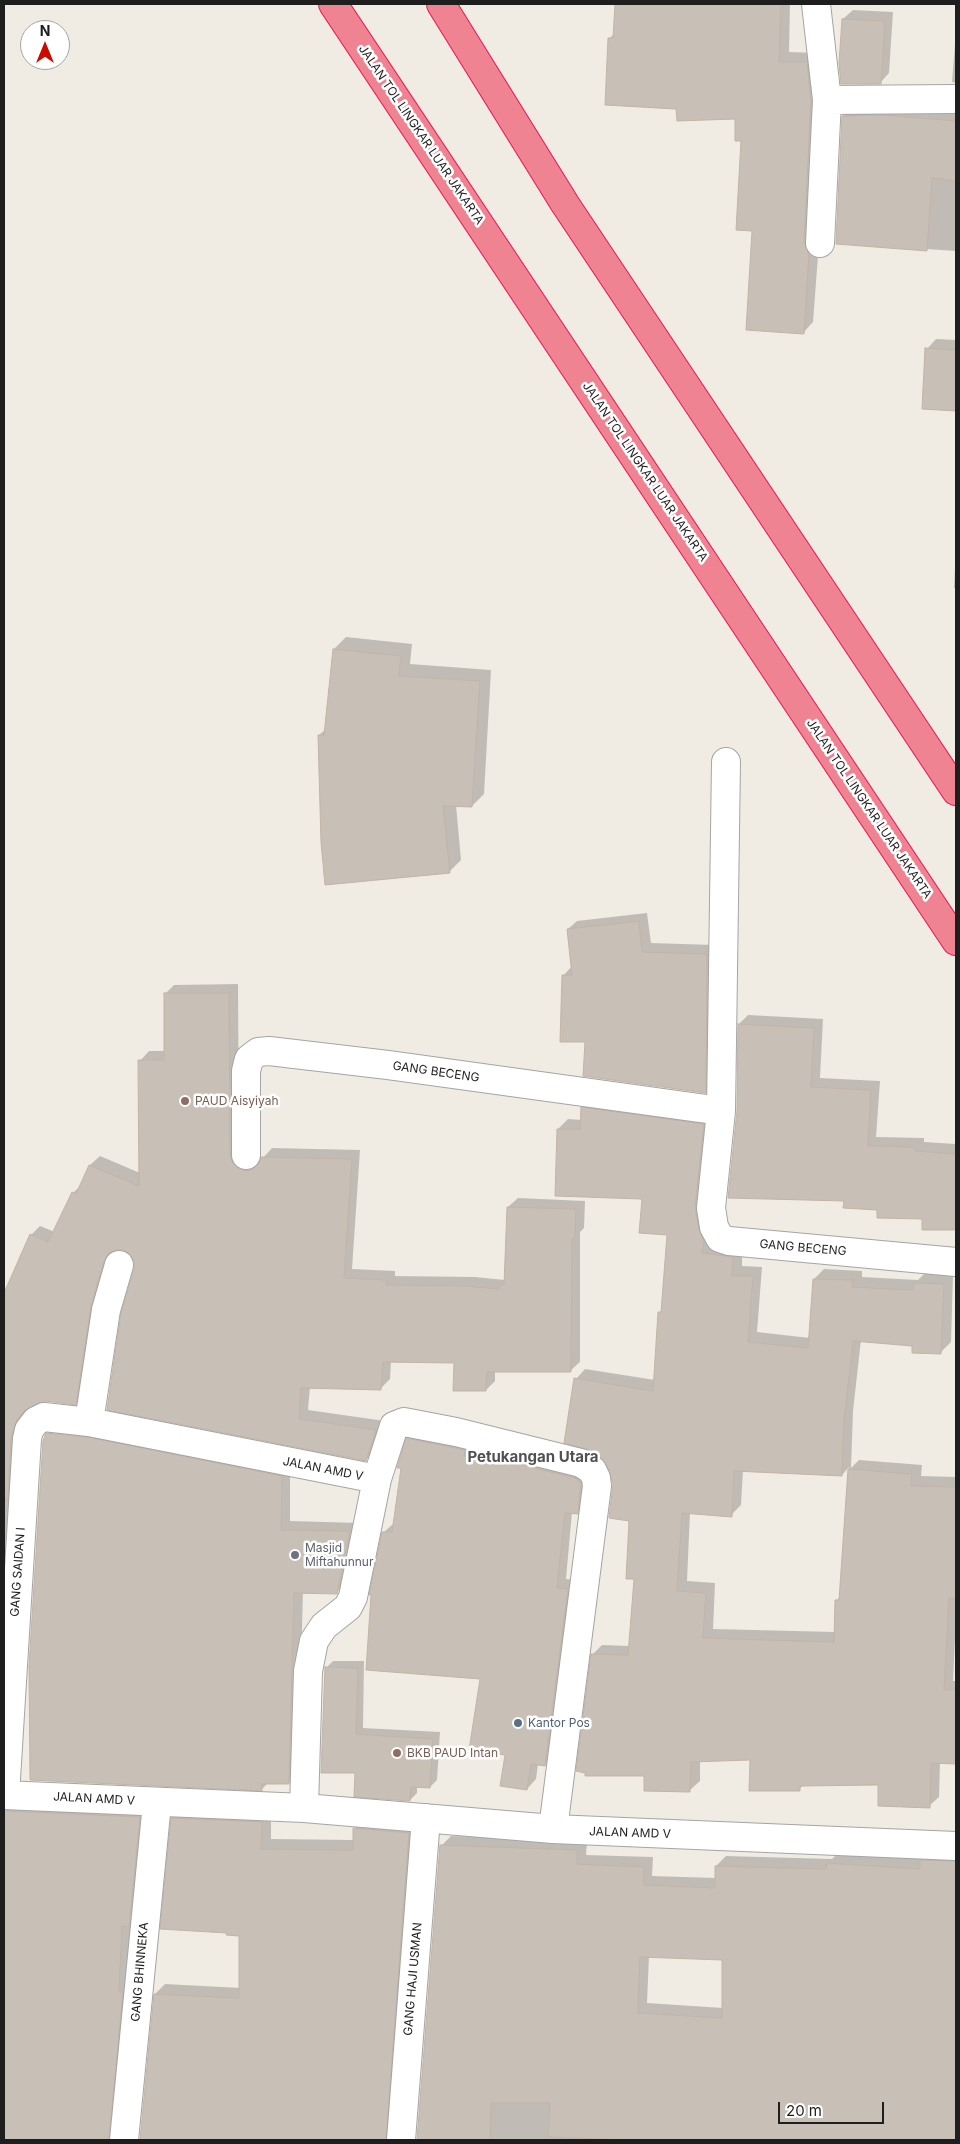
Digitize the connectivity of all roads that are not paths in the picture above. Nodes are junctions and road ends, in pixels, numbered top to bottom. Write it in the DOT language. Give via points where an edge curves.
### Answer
graph roads {
  1 [pos="334,4"];
  2 [pos="441,4"];
  3 [pos="816,4"];
  4 [pos="956,99"];
  5 [pos="827,100"];
  6 [pos="820,243"];
  7 [pos="726,762"];
  8 [pos="956,791"];
  9 [pos="956,941"];
  10 [pos="721,1112"];
  11 [pos="246,1155"];
  12 [pos="956,1262"];
  13 [pos="119,1265"];
  14 [pos="44,1417"];
  15 [pos="89,1422"];
  16 [pos="377,1479"];
  17 [pos="4,1795"];
  18 [pos="157,1803"];
  19 [pos="304,1808"];
  20 [pos="426,1818"];
  21 [pos="552,1830"];
  22 [pos="956,1846"];
  23 [pos="124,2140"];
  24 [pos="400,2140"];
  1 -- 9 [label="highway, JALAN TOL LINGKAR LUAR JAKARTA"];
  2 -- 8 [label="highway" via="565,204"];
  3 -- 5 [label="street"];
  4 -- 5 [label="street"];
  5 -- 6 [label="street"];
  7 -- 10 [label="street, GANG BECENG"];
  10 -- 11 [label="street, GANG BECENG" via="388,1065 258,1052 249,1059 248,1065"];
  10 -- 12 [label="street, GANG BECENG" via="712,1208 714,1227 720,1238"];
  13 -- 15 [label="street" via="106,1310"];
  14 -- 15 [label="street, JALAN AMD V"];
  14 -- 17 [label="street, GANG SAIDAN I" via="32,1425 27,1439"];
  15 -- 16 [label="street, JALAN AMD V"];
  16 -- 19 [label="street, JALAN AMD V" via="353,1597 348,1607 324,1626 314,1641 308,1671"];
  16 -- 21 [label="street" via="394,1426 404,1422 581,1463 592,1470 596,1478"];
  17 -- 18 [label="street, JALAN AMD V"];
  18 -- 19 [label="street, JALAN AMD V"];
  18 -- 23 [label="street, GANG BHINNEKA"];
  19 -- 20 [label="street, JALAN AMD V"];
  20 -- 21 [label="street, JALAN AMD V"];
  20 -- 24 [label="street, GANG HAJI USMAN"];
  21 -- 22 [label="street, JALAN AMD V"];
}
